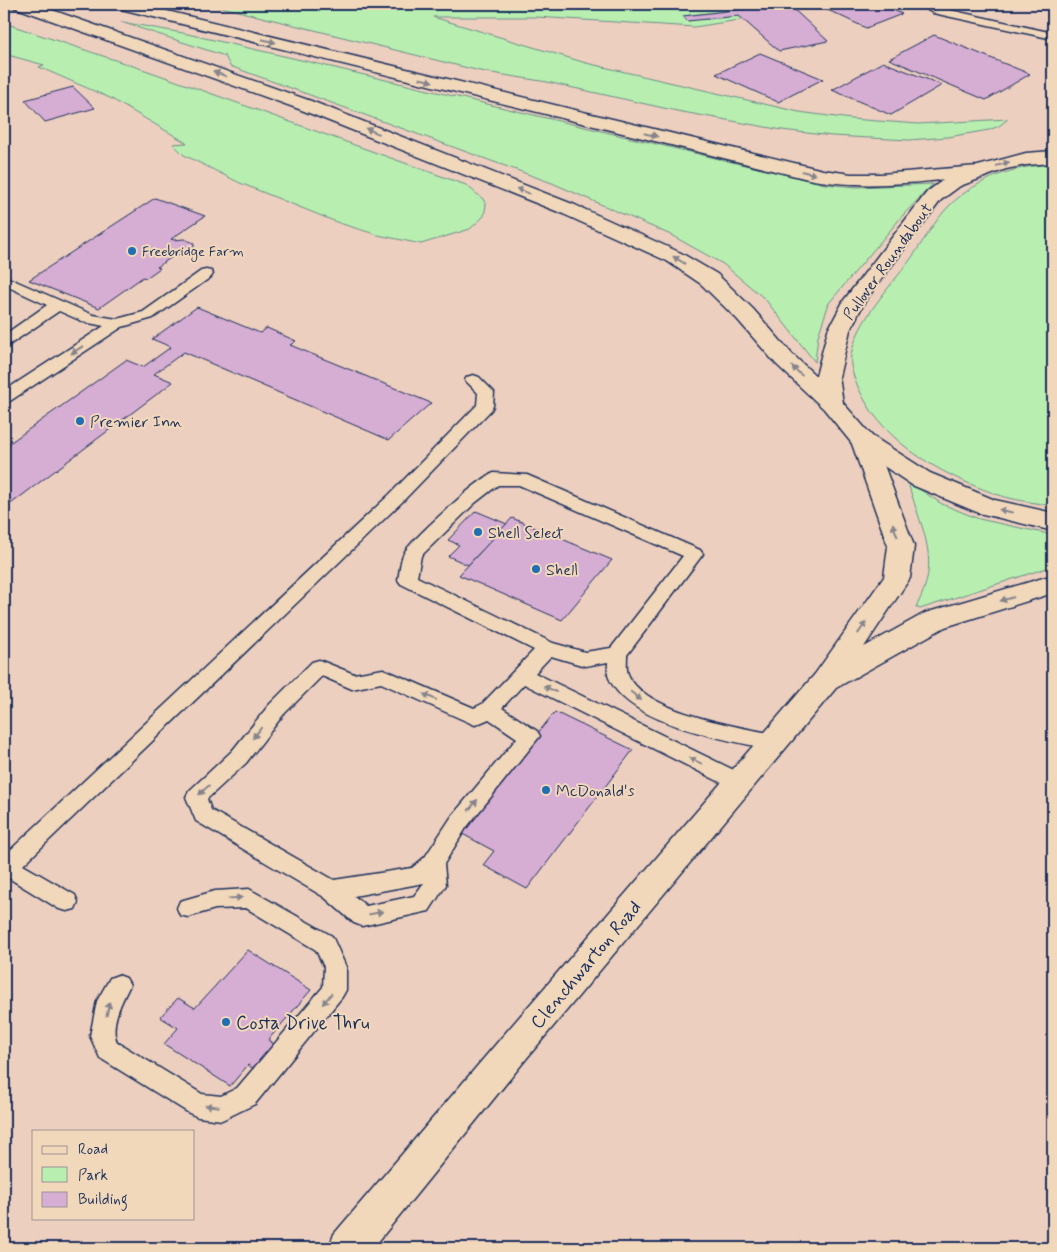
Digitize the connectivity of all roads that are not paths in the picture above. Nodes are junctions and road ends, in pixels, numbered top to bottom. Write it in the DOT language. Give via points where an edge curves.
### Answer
graph roads {
  1 [pos="20,4"];
  2 [pos="119,4"];
  3 [pos="923,4"];
  4 [pos="1053,36"];
  5 [pos="1053,150"];
  6 [pos="1053,157"];
  7 [pos="1026,159"];
  8 [pos="981,172"];
  9 [pos="206,274"];
  10 [pos="4,280"];
  11 [pos="59,304"];
  12 [pos="117,324"];
  13 [pos="4,342"];
  14 [pos="473,380"];
  15 [pos="4,398"];
  16 [pos="832,404"];
  17 [pos="863,442"];
  18 [pos="1053,522"];
  19 [pos="1053,584"];
  20 [pos="546,648"];
  21 [pos="617,654"];
  22 [pos="522,676"];
  23 [pos="824,682"];
  24 [pos="482,713"];
  25 [pos="774,742"];
  26 [pos="740,782"];
  27 [pos="433,863"];
  28 [pos="6,867"];
  29 [pos="332,890"];
  30 [pos="67,902"];
  31 [pos="188,908"];
  32 [pos="118,984"];
  33 [pos="348,1248"];
  16 -- 1 [label="main road, one-way" via="784,359 709,279 674,257 568,209 305,105"];
  2 -- 8 [label="main road, one-way" via="836,179 899,179 951,172"];
  3 -- 4 [label="lane" via="937,11"];
  5 -- 7 [label="main road"];
  6 -- 7 [label="main road, Pullover Roundabout"];
  8 -- 7 [label="main road, Pullover Roundabout, one-way"];
  8 -- 16 [label="main road, Pullover Roundabout" via="953,182 934,196 855,300 839,330 827,377"];
  9 -- 12 [label="lane" via="148,315"];
  10 -- 11 [label="lane"];
  11 -- 12 [label="lane" via="89,320"];
  11 -- 13 [label="lane"];
  12 -- 15 [label="lane, one-way"];
  14 -- 28 [label="lane" via="486,392 485,406 396,498"];
  16 -- 17 [label="main road, Pullover Roundabout"];
  18 -- 17 [label="main road, Pullover Roundabout, one-way" via="988,507 921,479"];
  23 -- 17 [label="main road, Clenchwarton Road, one-way" via="897,578 901,546"];
  19 -- 23 [label="main road, Clenchwarton Road, one-way" via="934,620"];
  20 -- 21 [label="lane" via="584,658"];
  20 -- 21 [label="lane" via="407,580 412,554 494,479 521,479 694,554"];
  20 -- 22 [label="lane"];
  21 -- 25 [label="lane, one-way" via="618,676 634,696 658,710 716,730"];
  22 -- 24 [label="lane"];
  26 -- 22 [label="lane, one-way"];
  23 -- 25 [label="main road, Clenchwarton Road"];
  27 -- 24 [label="lane, one-way" via="459,822 530,736"];
  24 -- 29 [label="lane, one-way" via="384,676 352,682 319,667 276,710 239,757 196,797 203,815"];
  25 -- 26 [label="main road, Clenchwarton Road"];
  26 -- 33 [label="main road, Clenchwarton Road"];
  27 -- 29 [label="lane" via="418,876"];
  29 -- 27 [label="lane, one-way" via="362,916 421,904 435,885"];
  28 -- 30 [label="lane"];
  31 -- 32 [label="lane, one-way" via="215,900 249,898 324,943 335,967 334,990 246,1096 222,1108 198,1105 108,1050 102,1036 110,1001"];
}
